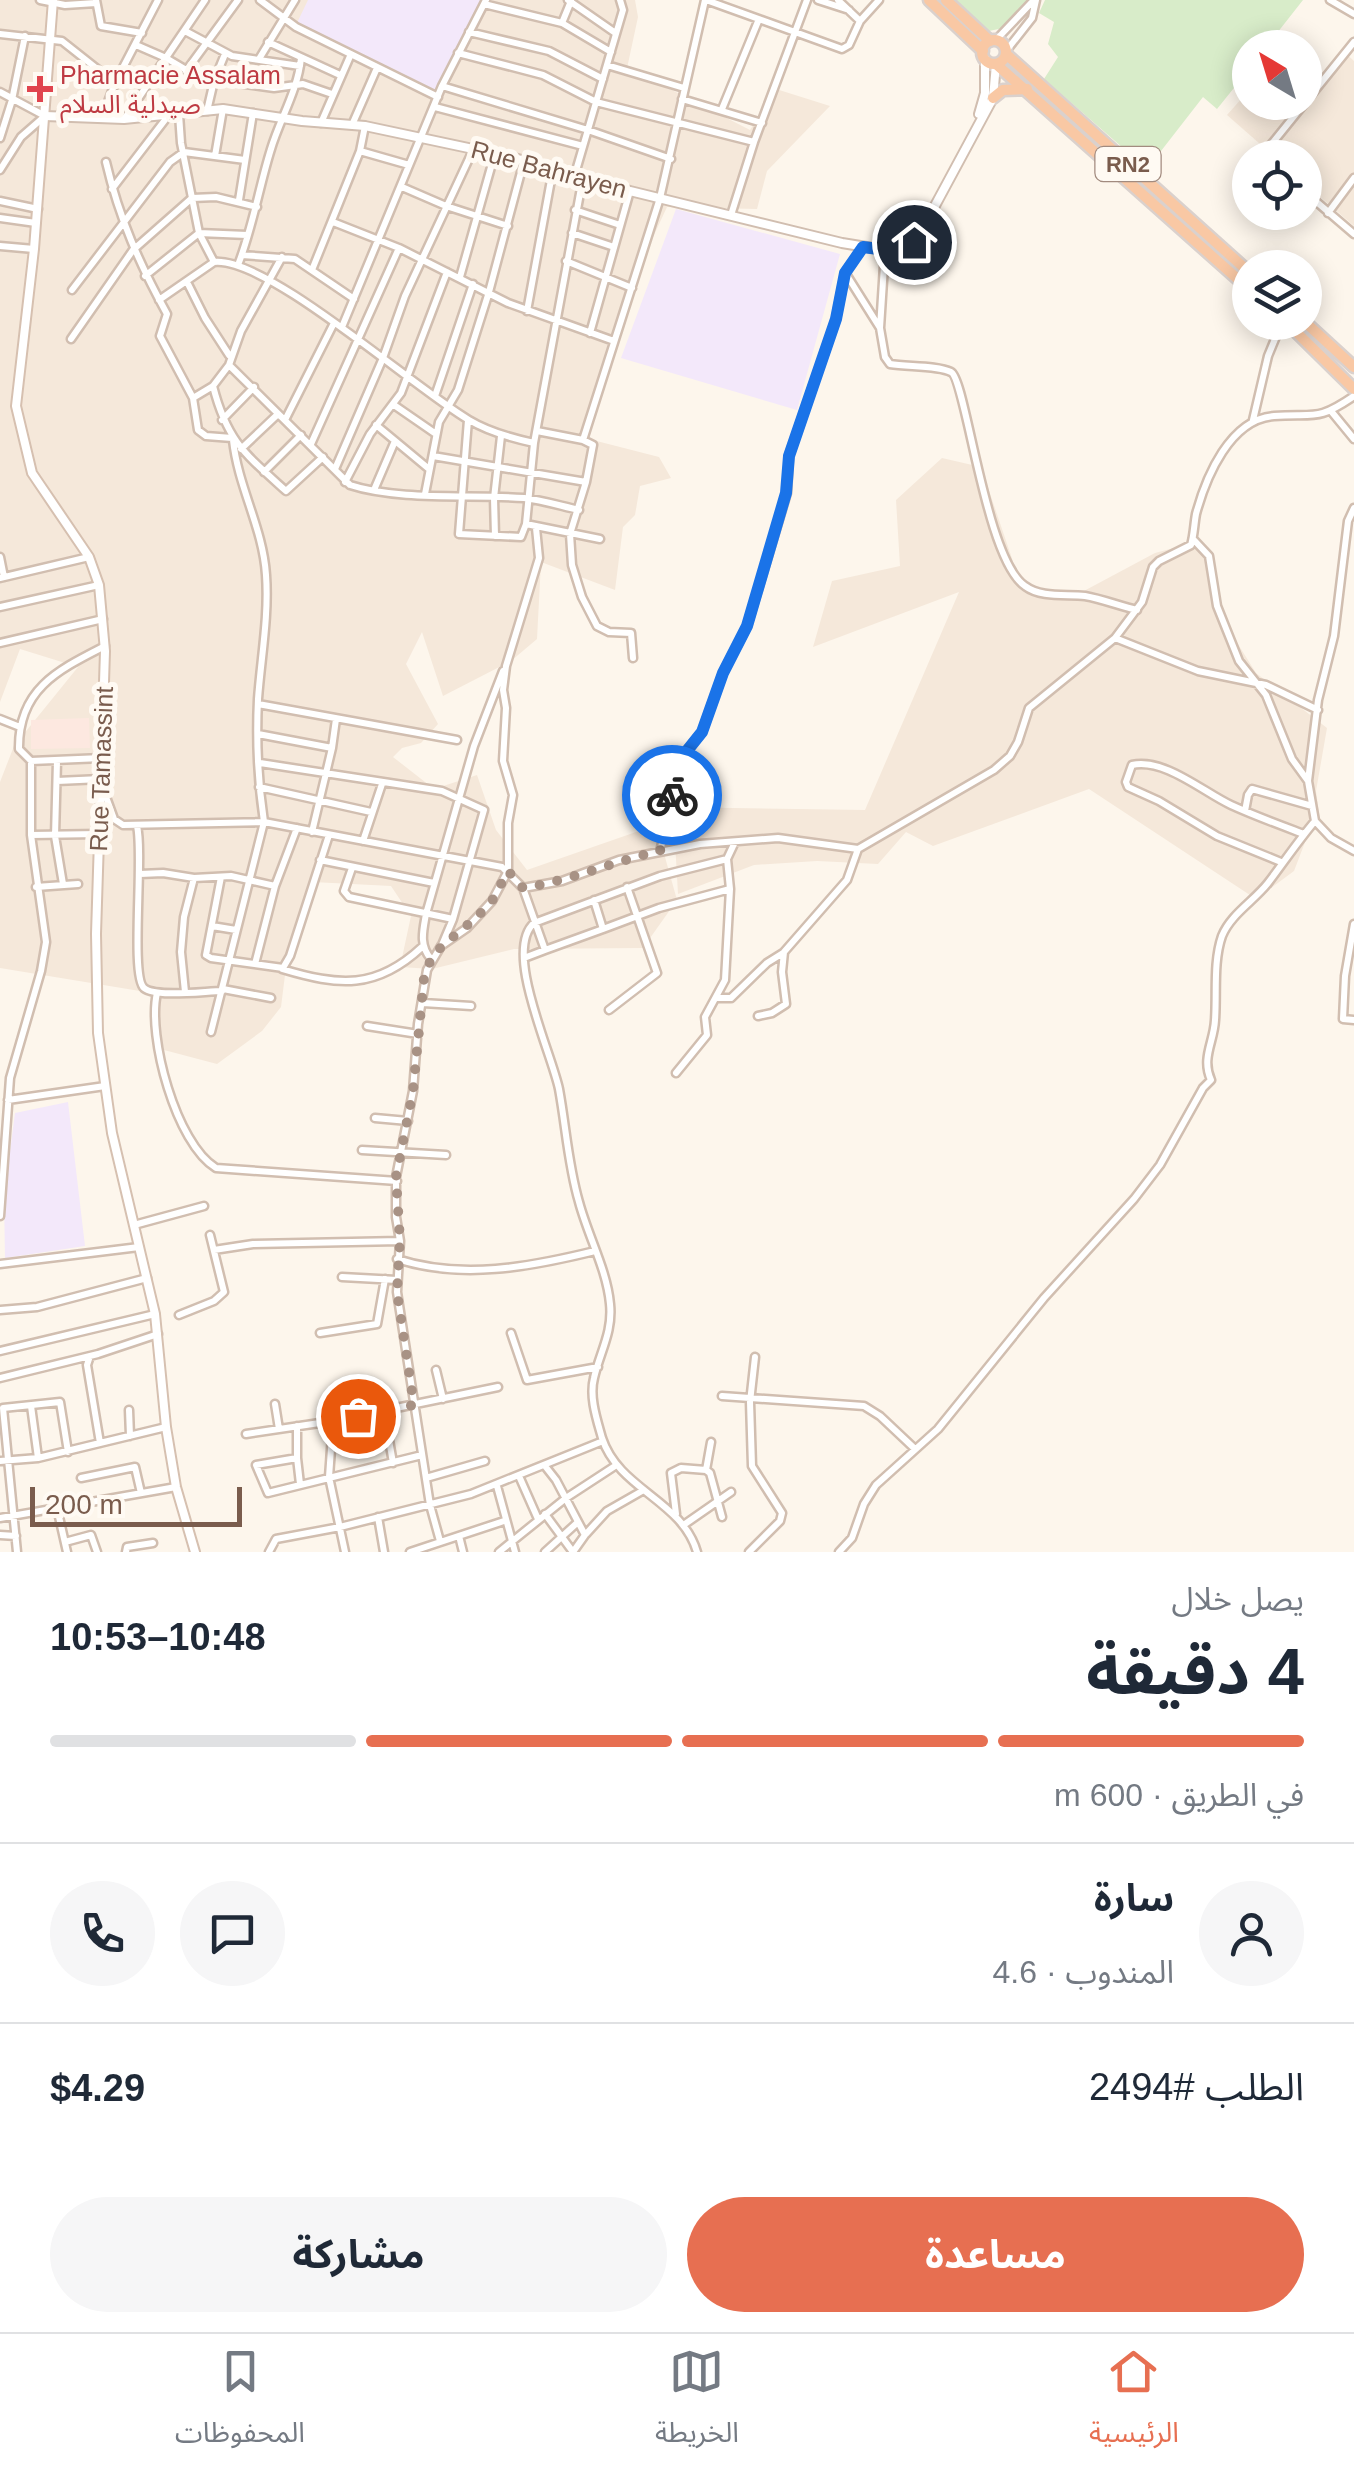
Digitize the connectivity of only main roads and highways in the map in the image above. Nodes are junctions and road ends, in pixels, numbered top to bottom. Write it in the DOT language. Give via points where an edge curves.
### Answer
graph roads {
  1 [pos="930,0"];
  2 [pos="946,0"];
  3 [pos="53,2"];
  4 [pos="990,51"];
  5 [pos="1028,90"];
  6 [pos="993,98"];
  7 [pos="44,116"];
  8 [pos="977,123"];
  9 [pos="1232,257"];
  10 [pos="1232,274"];
  11 [pos="1322,337"];
  12 [pos="1302,340"];
  13 [pos="1354,366"];
  14 [pos="1354,392"];
  15 [pos="195,1552"];
  1 -- 4 [label="highway, RN2"];
  2 -- 4 [label="highway, RN2"];
  3 -- 7 [label="main road, Rue Tamassint"];
  4 -- 5 [label="highway, RN2"];
  4 -- 6 [label="main road"];
  4 -- 8 [label="main road"];
  4 -- 9 [label="highway, RN2" via="1006,52"];
  5 -- 6 [label="highway"];
  5 -- 10 [label="highway, RN2"];
  6 -- 8 [label="main road"];
  7 -- 8 [label="main road, Rue Bahrayen" via="124,119 222,109 364,126 886,250 914,242"];
  7 -- 15 [label="main road, Rue Tamassint" via="16,406 32,472 89,557 104,619 98,1033 112,1133 155,1314 176,1487"];
  11 -- 13 [label="highway"];
  12 -- 14 [label="highway"];
}
